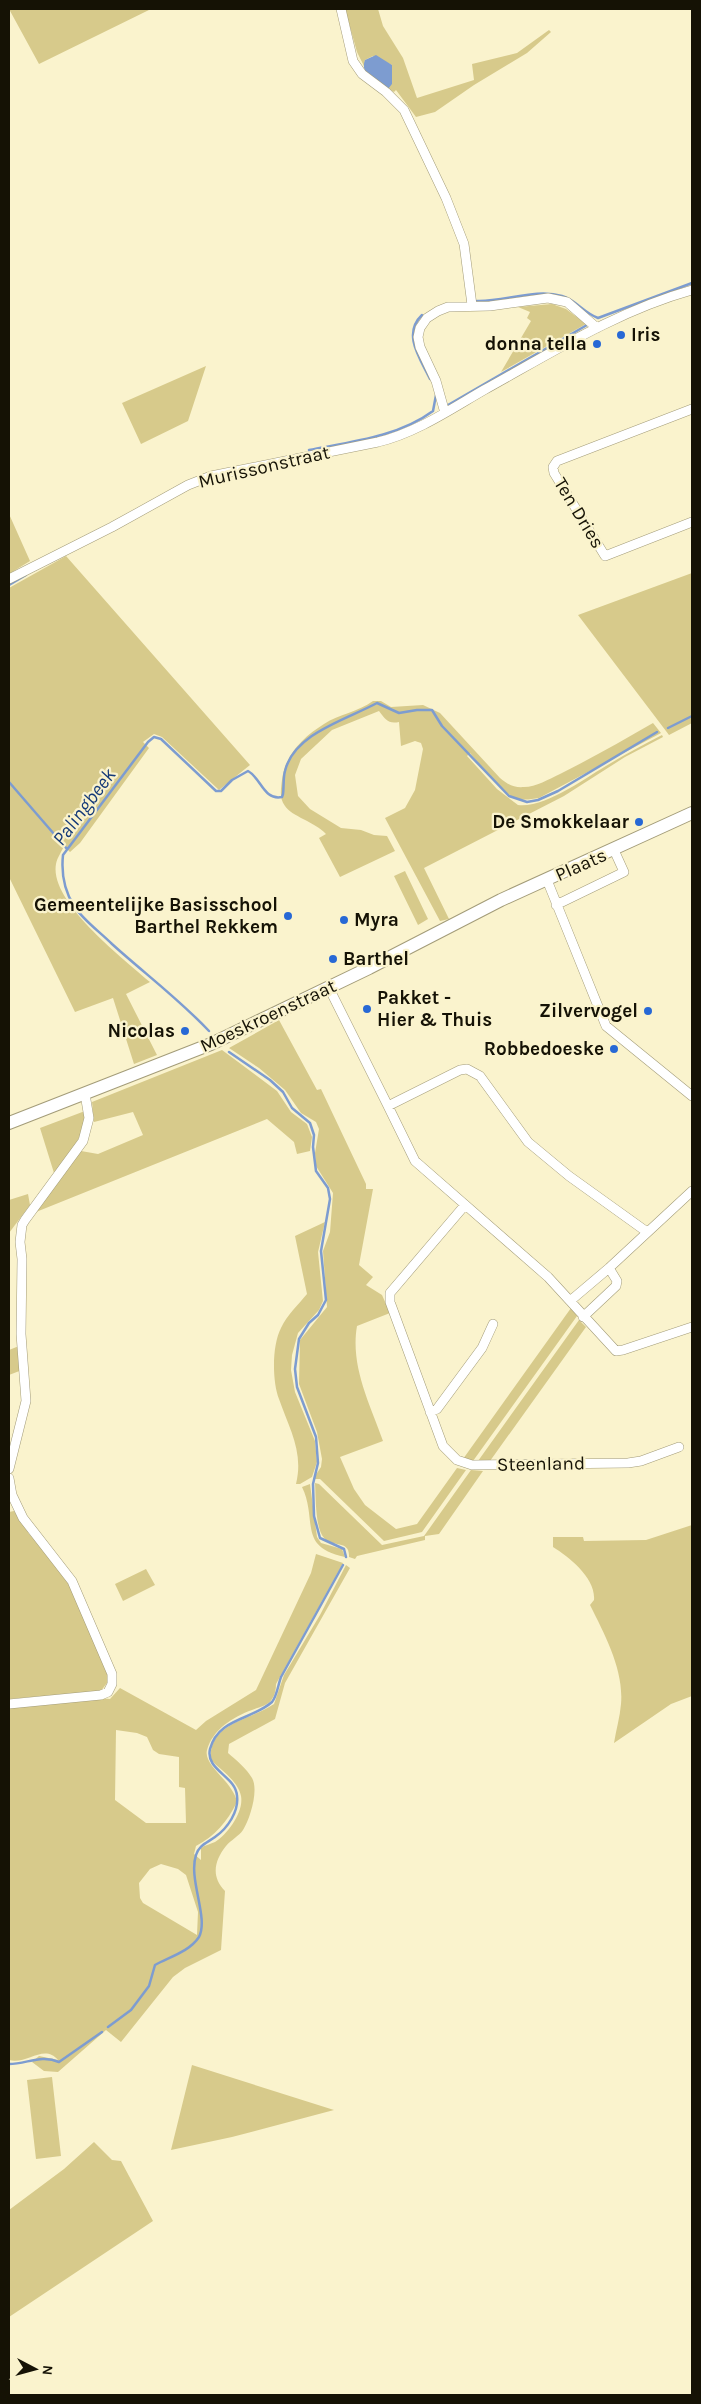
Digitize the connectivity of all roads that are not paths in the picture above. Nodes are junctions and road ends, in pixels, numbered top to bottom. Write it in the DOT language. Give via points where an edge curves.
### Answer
graph roads {
  1 [pos="341,9"];
  2 [pos="692,290"];
  3 [pos="472,305"];
  4 [pos="597,328"];
  5 [pos="692,408"];
  6 [pos="445,413"];
  7 [pos="692,522"];
  8 [pos="9,578"];
  9 [pos="692,813"];
  10 [pos="614,850"];
  11 [pos="547,880"];
  12 [pos="556,905"];
  13 [pos="329,988"];
  14 [pos="85,1094"];
  15 [pos="692,1096"];
  16 [pos="388,1106"];
  17 [pos="9,1123"];
  18 [pos="692,1191"];
  19 [pos="465,1204"];
  20 [pos="647,1232"];
  21 [pos="609,1268"];
  22 [pos="570,1301"];
  23 [pos="584,1316"];
  24 [pos="493,1324"];
  25 [pos="692,1327"];
  26 [pos="430,1412"];
  27 [pos="679,1447"];
  28 [pos="9,1469"];
  29 [pos="9,1478"];
  30 [pos="9,1704"];
  1 -- 3 [label="street" via="353,61 362,74 404,110 446,198 464,244"];
  2 -- 4 [label="street, Murissonstraat" via="628,312"];
  3 -- 4 [label="street" via="559,299 574,307"];
  3 -- 6 [label="street" via="438,311 420,328 420,347 436,381"];
  4 -- 6 [label="street, Murissonstraat"];
  5 -- 7 [label="street, Ten Dries" via="557,461 554,467 554,473 605,556"];
  6 -- 8 [label="street, Murissonstraat" via="389,439 211,476"];
  9 -- 10 [label="main road, Plaats"];
  10 -- 11 [label="main road, Plaats"];
  10 -- 12 [label="street, Plaats" via="624,872"];
  11 -- 12 [label="street"];
  11 -- 13 [label="main road, Moeskroenstraat"];
  12 -- 15 [label="street" via="606,1026"];
  13 -- 14 [label="main road, Moeskroenstraat" via="211,1044"];
  13 -- 16 [label="street"];
  14 -- 17 [label="main road, Moeskroenstraat"];
  14 -- 28 [label="street" via="89,1118 83,1141 22,1225 21,1334 26,1401"];
  16 -- 19 [label="street" via="416,1160"];
  16 -- 20 [label="street" via="460,1070 474,1072 528,1142"];
  18 -- 20 [label="street"];
  19 -- 22 [label="street" via="548,1277"];
  19 -- 26 [label="street, Steenland" via="390,1293 390,1302"];
  20 -- 21 [label="street"];
  21 -- 22 [label="street"];
  21 -- 23 [label="street" via="617,1281 616,1286"];
  22 -- 23 [label="street"];
  23 -- 25 [label="street" via="616,1351"];
  24 -- 26 [label="street" via="482,1348 437,1409"];
  26 -- 27 [label="street, Steenland" via="448,1454 472,1465 628,1463"];
  29 -- 30 [label="street" via="12,1495 23,1518 72,1581 112,1674 112,1684 108,1692 100,1694"];
}
